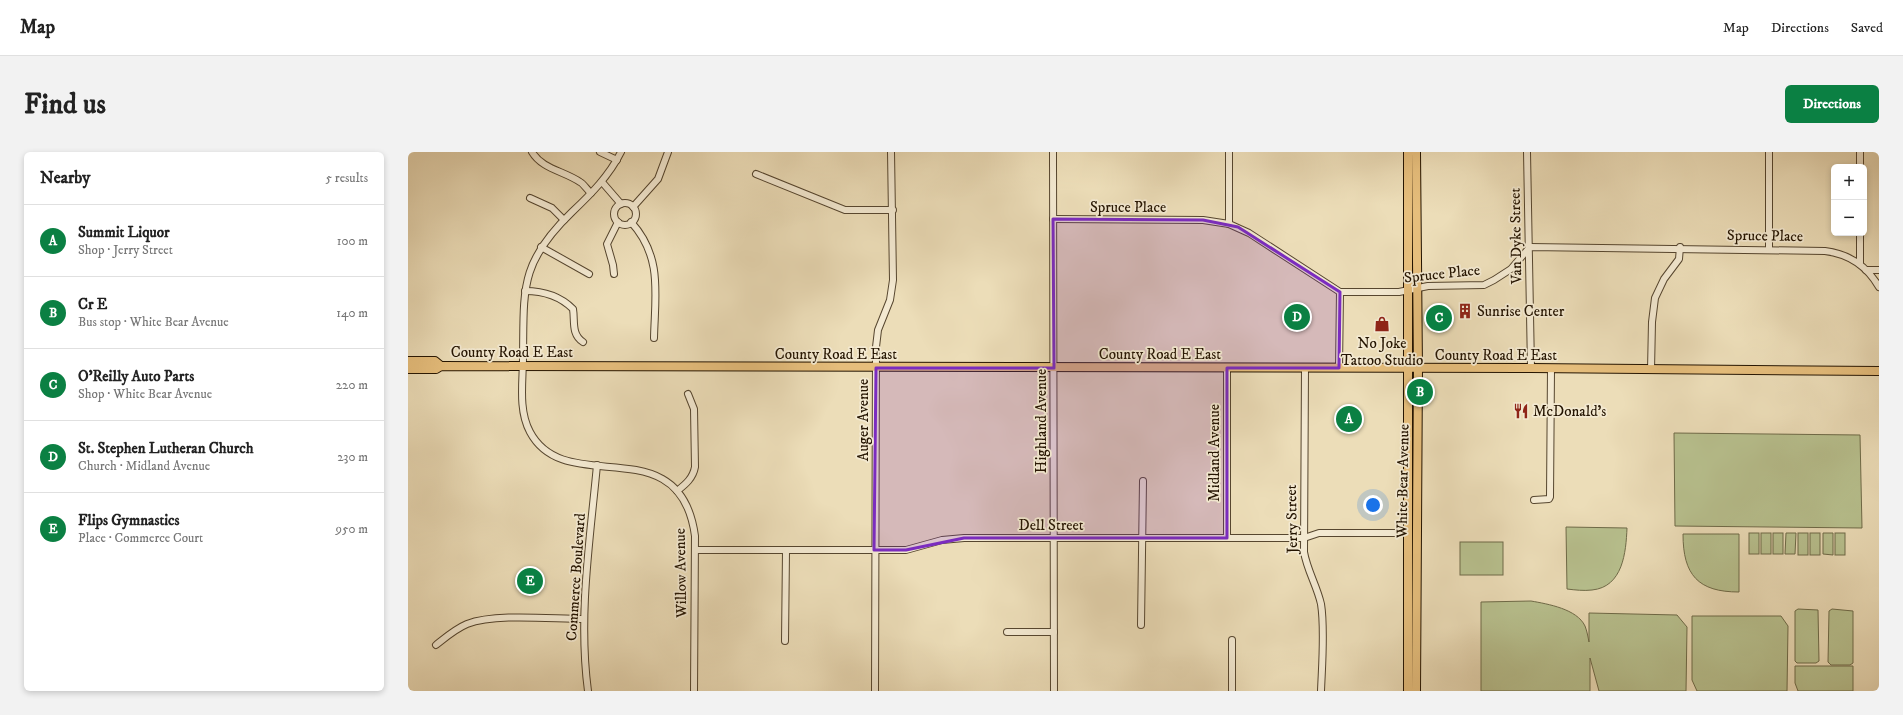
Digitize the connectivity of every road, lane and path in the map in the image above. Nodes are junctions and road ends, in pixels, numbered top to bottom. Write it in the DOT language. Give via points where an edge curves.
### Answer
graph roads {
  1 [pos="532,152"];
  2 [pos="600,152"];
  3 [pos="621,152"];
  4 [pos="668,152"];
  5 [pos="891,152"];
  6 [pos="1053,152"];
  7 [pos="1229,152"];
  8 [pos="1408,152"];
  9 [pos="1416,152"];
  10 [pos="1527,152"];
  11 [pos="1769,152"];
  12 [pos="1860,152"];
  13 [pos="617,160"];
  14 [pos="1860,164"];
  15 [pos="756,174"];
  16 [pos="602,182"];
  17 [pos="591,193"];
  18 [pos="530,198"];
  19 [pos="621,204"];
  20 [pos="633,207"];
  21 [pos="893,210"];
  22 [pos="1053,219"];
  23 [pos="564,220"];
  24 [pos="618,222"];
  25 [pos="631,222"];
  26 [pos="1229,224"];
  27 [pos="1860,236"];
  28 [pos="541,247"];
  29 [pos="1530,247"];
  30 [pos="1680,248"];
  31 [pos="1769,249"];
  32 [pos="1860,264"];
  33 [pos="1866,270"];
  34 [pos="1879,270"];
  35 [pos="589,274"];
  36 [pos="614,274"];
  37 [pos="1879,287"];
  38 [pos="1413,290"];
  39 [pos="525,291"];
  40 [pos="1340,292"];
  41 [pos="654,338"];
  42 [pos="583,342"];
  43 [pos="408,361"];
  44 [pos="441,366"];
  45 [pos="523,366"];
  46 [pos="876,368"];
  47 [pos="1054,368"];
  48 [pos="1227,368"];
  49 [pos="1305,368"];
  50 [pos="1339,368"];
  51 [pos="1408,368"];
  52 [pos="1418,368"];
  53 [pos="1531,368"];
  54 [pos="408,369"];
  55 [pos="1551,369"];
  56 [pos="1651,370"];
  57 [pos="1879,371"];
  58 [pos="688,394"];
  59 [pos="597,465"];
  60 [pos="1143,481"];
  61 [pos="677,491"];
  62 [pos="1534,500"];
  63 [pos="1408,533"];
  64 [pos="1142,538"];
  65 [pos="1227,538"];
  66 [pos="1304,538"];
  67 [pos="1054,539"];
  68 [pos="695,550"];
  69 [pos="874,550"];
  70 [pos="786,551"];
  71 [pos="583,619"];
  72 [pos="1141,625"];
  73 [pos="1007,632"];
  74 [pos="1054,632"];
  75 [pos="1232,640"];
  76 [pos="785,641"];
  77 [pos="436,645"];
  78 [pos="588,691"];
  79 [pos="694,691"];
  80 [pos="875,691"];
  81 [pos="1054,691"];
  82 [pos="1232,691"];
  83 [pos="1321,691"];
  84 [pos="1408,691"];
  85 [pos="1416,691"];
  1 -- 17 [label="street" via="536,159 581,182"];
  2 -- 13 [label="street"];
  3 -- 13 [label="street, Willow Avenue"];
  4 -- 20 [label="street" via="658,179"];
  5 -- 21 [label="street, Auger Avenue"];
  6 -- 22 [label="street, Highland Avenue"];
  7 -- 26 [label="street"];
  8 -- 38 [label="main road, White Bear Avenue"];
  9 -- 38 [label="main road, White Bear Avenue"];
  10 -- 29 [label="street, Van Dyke Street" via="1527,226"];
  11 -- 31 [label="street"];
  12 -- 14 [label="street"];
  13 -- 16 [label="street, Willow Avenue"];
  15 -- 21 [label="street" via="839,208"];
  16 -- 17 [label="street, Willow Avenue"];
  16 -- 19 [label="street"];
  17 -- 23 [label="street, Willow Avenue"];
  18 -- 23 [label="street" via="552,208"];
  19 -- 20 [label="street" via="627,203"];
  19 -- 24 [label="street" via="614,211"];
  20 -- 25 [label="street" via="636,215"];
  21 -- 46 [label="street, Auger Avenue" via="893,280 890,300 878,330"];
  22 -- 26 [label="street, Spruce Place" via="1202,220"];
  22 -- 47 [label="street, Highland Avenue"];
  23 -- 28 [label="street, Willow Avenue"];
  24 -- 25 [label="street"];
  24 -- 36 [label="street" via="607,244"];
  25 -- 41 [label="street" via="651,254 655,268"];
  26 -- 40 [label="street, Spruce Place" via="1249,233"];
  27 -- 32 [label="street"];
  28 -- 35 [label="street"];
  28 -- 39 [label="street, Willow Avenue" via="529,272"];
  29 -- 30 [label="street, Spruce Place"];
  29 -- 38 [label="street, Spruce Place" via="1511,269 1484,285 1428,286"];
  29 -- 53 [label="street, Van Dyke Street"];
  30 -- 31 [label="street, Spruce Place"];
  30 -- 56 [label="street" via="1679,259 1664,279 1655,298"];
  31 -- 32 [label="street, Spruce Place" via="1836,252"];
  32 -- 33 [label="street, Spruce Place"];
  33 -- 34 [label="street"];
  33 -- 37 [label="street, Spruce Place"];
  38 -- 40 [label="street, Spruce Place"];
  38 -- 51 [label="main road, White Bear Avenue"];
  38 -- 52 [label="main road, White Bear Avenue"];
  39 -- 42 [label="street" via="548,293 573,308 574,331 577,338"];
  39 -- 45 [label="street, Willow Avenue"];
  40 -- 50 [label="street"];
  43 -- 44 [label="main road, County Road E East" via="435,361"];
  44 -- 45 [label="main road, County Road E East"];
  44 -- 54 [label="main road, County Road E East" via="436,369"];
  45 -- 46 [label="main road, County Road E East"];
  45 -- 59 [label="street, Willow Avenue" via="523,413 536,441 558,458"];
  46 -- 47 [label="main road, County Road E East"];
  46 -- 69 [label="street, Auger Avenue"];
  47 -- 48 [label="main road, County Road E East"];
  47 -- 67 [label="street, Highland Avenue"];
  48 -- 49 [label="main road, County Road E East"];
  48 -- 65 [label="street, Midland Avenue"];
  49 -- 50 [label="main road, County Road E East"];
  49 -- 66 [label="street, Jerry Street"];
  50 -- 51 [label="main road, County Road E East"];
  51 -- 52 [label="main road, County Road E East"];
  51 -- 63 [label="main road, White Bear Avenue"];
  52 -- 53 [label="main road, County Road E East"];
  52 -- 85 [label="main road, White Bear Avenue"];
  53 -- 55 [label="main road, County Road E East"];
  55 -- 56 [label="main road, County Road E East"];
  55 -- 62 [label="street" via="1550,499"];
  56 -- 57 [label="main road, County Road E East"];
  58 -- 61 [label="street" via="694,409 695,467 694,474 688,482"];
  59 -- 61 [label="street, Willow Avenue" via="651,473"];
  59 -- 71 [label="street, Commerce Boulevard"];
  60 -- 64 [label="street"];
  61 -- 68 [label="street, Willow Avenue" via="692,516"];
  63 -- 66 [label="street, Dell Street" via="1318,534"];
  63 -- 84 [label="main road, White Bear Avenue"];
  64 -- 65 [label="street, Dell Street"];
  64 -- 67 [label="street, Dell Street"];
  64 -- 72 [label="street"];
  65 -- 66 [label="street, Dell Street"];
  66 -- 83 [label="street, Jerry Street" via="1305,562 1321,606"];
  67 -- 69 [label="street, Dell Street" via="953,538 906,550"];
  67 -- 74 [label="street, Highland Avenue"];
  68 -- 70 [label="street, Dell Street"];
  68 -- 79 [label="street, Willow Avenue"];
  69 -- 70 [label="street, Dell Street"];
  69 -- 80 [label="street, Auger Avenue"];
  70 -- 76 [label="street"];
  71 -- 77 [label="street" via="487,619 456,630"];
  71 -- 78 [label="street, Commerce Boulevard"];
  73 -- 74 [label="street"];
  74 -- 81 [label="street, Highland Avenue"];
  75 -- 82 [label="street"];
}
